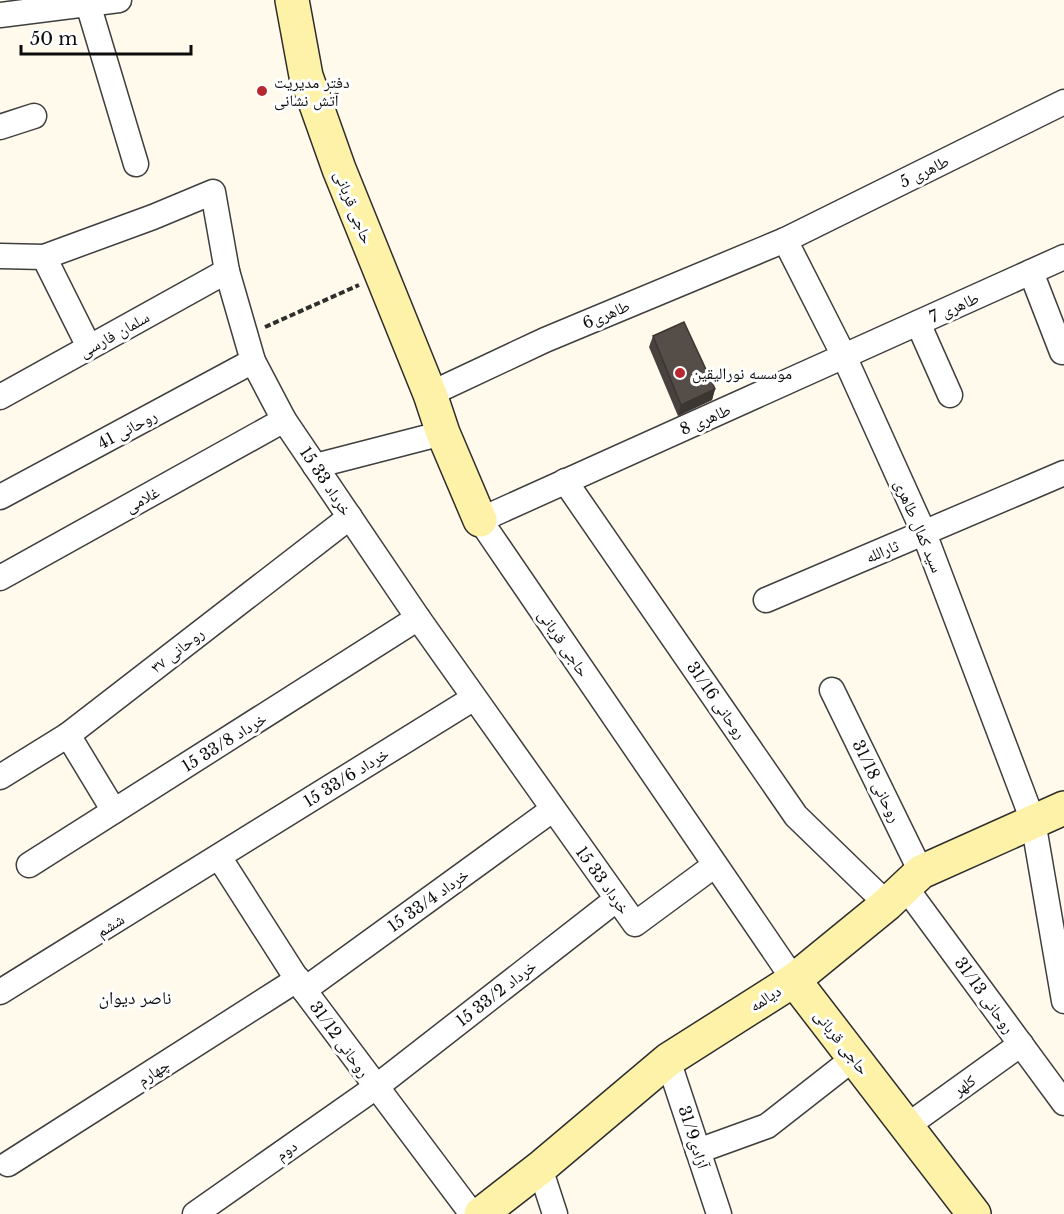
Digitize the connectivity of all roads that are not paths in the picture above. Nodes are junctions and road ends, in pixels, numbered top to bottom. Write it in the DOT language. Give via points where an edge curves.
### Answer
graph roads {
  1 [pos="118,0"];
  2 [pos="292,0"];
  3 [pos="88,4"];
  4 [pos="0,15"];
  5 [pos="1064,102"];
  6 [pos="34,116"];
  7 [pos="0,127"];
  8 [pos="136,164"];
  9 [pos="785,240"];
  10 [pos="0,256"];
  11 [pos="44,257"];
  12 [pos="1064,257"];
  13 [pos="227,271"];
  14 [pos="1031,272"];
  15 [pos="918,323"];
  16 [pos="90,347"];
  17 [pos="1062,352"];
  18 [pos="844,356"];
  19 [pos="253,361"];
  20 [pos="430,394"];
  21 [pos="950,395"];
  22 [pos="0,397"];
  23 [pos="284,420"];
  24 [pos="443,433"];
  25 [pos="315,466"];
  26 [pos="1064,473"];
  27 [pos="565,481"];
  28 [pos="0,497"];
  29 [pos="350,517"];
  30 [pos="480,520"];
  31 [pos="924,533"];
  32 [pos="0,579"];
  33 [pos="766,600"];
  34 [pos="418,618"];
  35 [pos="832,690"];
  36 [pos="474,698"];
  37 [pos="68,735"];
  38 [pos="0,777"];
  39 [pos="1064,808"];
  40 [pos="552,810"];
  41 [pos="114,811"];
  42 [pos="1033,821"];
  43 [pos="219,857"];
  44 [pos="29,865"];
  45 [pos="716,865"];
  46 [pos="905,888"];
  47 [pos="617,898"];
  48 [pos="794,980"];
  49 [pos="301,984"];
  50 [pos="0,992"];
  51 [pos="1064,1001"];
  52 [pos="1021,1044"];
  53 [pos="854,1058"];
  54 [pos="668,1060"];
  55 [pos="376,1087"];
  56 [pos="1064,1103"];
  57 [pos="907,1126"];
  58 [pos="698,1151"];
  59 [pos="8,1164"];
  60 [pos="540,1168"];
  61 [pos="971,1213"];
  62 [pos="195,1214"];
  63 [pos="472,1214"];
  64 [pos="481,1214"];
  65 [pos="555,1214"];
  66 [pos="719,1214"];
  1 -- 3 [label="street"];
  2 -- 20 [label="main road, حاجی قربانی" via="306,76 339,169"];
  3 -- 4 [label="street"];
  3 -- 8 [label="street"];
  5 -- 9 [label="street, طاهری 5"];
  6 -- 7 [label="street"];
  9 -- 18 [label="street, سید کمال طاهری"];
  9 -- 20 [label="street, طاهری6" via="545,340"];
  10 -- 11 [label="street, 15 خرداد 33"];
  11 -- 13 [label="street, 15 خرداد 33" via="213,192"];
  11 -- 16 [label="street"];
  12 -- 14 [label="street, طاهری 7"];
  13 -- 16 [label="street, سلمان فارسی"];
  13 -- 19 [label="street, 15 خرداد 33"];
  14 -- 15 [label="street, طاهری 7"];
  14 -- 17 [label="street"];
  15 -- 18 [label="street, طاهری 7"];
  15 -- 21 [label="street"];
  16 -- 22 [label="street, سلمان فارسی"];
  18 -- 27 [label="street, طاهری 8"];
  18 -- 31 [label="street, سید کمال طاهری"];
  19 -- 23 [label="street, 15 خرداد 33"];
  19 -- 28 [label="street, روحانی 41"];
  20 -- 24 [label="main road, حاجی قربانی"];
  23 -- 25 [label="street, 15 خرداد 33"];
  23 -- 32 [label="street, غلامی"];
  24 -- 25 [label="street"];
  24 -- 30 [label="main road, حاجی قربانی"];
  25 -- 29 [label="street, 15 خرداد 33"];
  26 -- 31 [label="street, ثارالله"];
  27 -- 30 [label="street, طاهری 8"];
  27 -- 46 [label="street, روحانی 31/16" via="796,816"];
  29 -- 34 [label="street, 15 خرداد 33"];
  29 -- 37 [label="street, روحانی ۳۷"];
  30 -- 45 [label="street, حاجی قربانی"];
  31 -- 33 [label="street, ثارالله"];
  31 -- 42 [label="street, سید کمال طاهری"];
  34 -- 36 [label="street, 15 خرداد 33"];
  34 -- 41 [label="street, 15 خرداد 33/8"];
  35 -- 46 [label="street, روحانی 31/18"];
  36 -- 40 [label="street, 15 خرداد 33"];
  36 -- 43 [label="street, 15 خرداد 33/6"];
  37 -- 38 [label="street, روحانی ۳۷"];
  37 -- 41 [label="street"];
  39 -- 42 [label="main road, دیالمه"];
  40 -- 47 [label="street, 15 خرداد 33"];
  40 -- 49 [label="street, 15 خرداد 33/4"];
  41 -- 44 [label="street, 15 خرداد 33/8"];
  42 -- 46 [label="main road, دیالمه"];
  42 -- 51 [label="street, سید کمال طاهری"];
  43 -- 49 [label="street, روحانی 31/12"];
  43 -- 50 [label="street, ششم"];
  45 -- 47 [label="street, 15 خرداد 33" via="635,924"];
  45 -- 48 [label="street, حاجی قربانی"];
  46 -- 48 [label="main road, دیالمه"];
  46 -- 52 [label="street, روحانی 31/13"];
  47 -- 55 [label="street, 15 خرداد 33/2"];
  48 -- 53 [label="main road, حاجی قربانی"];
  48 -- 54 [label="main road, دیالمه"];
  49 -- 55 [label="street, روحانی 31/12"];
  49 -- 59 [label="street, چهارم"];
  52 -- 56 [label="street, روحانی 31/13"];
  52 -- 57 [label="street, کلهر"];
  53 -- 57 [label="main road, حاجی قربانی"];
  53 -- 58 [label="street" via="767,1125"];
  54 -- 58 [label="street, آزادی31/9"];
  54 -- 60 [label="main road, دیالمه"];
  55 -- 62 [label="street, دوم"];
  55 -- 63 [label="street, روحانی 31/12"];
  57 -- 61 [label="main road, حاجی قربانی"];
  58 -- 66 [label="street, آزادی31/9"];
  60 -- 64 [label="main road, دیالمه"];
  60 -- 65 [label="street"];
}
